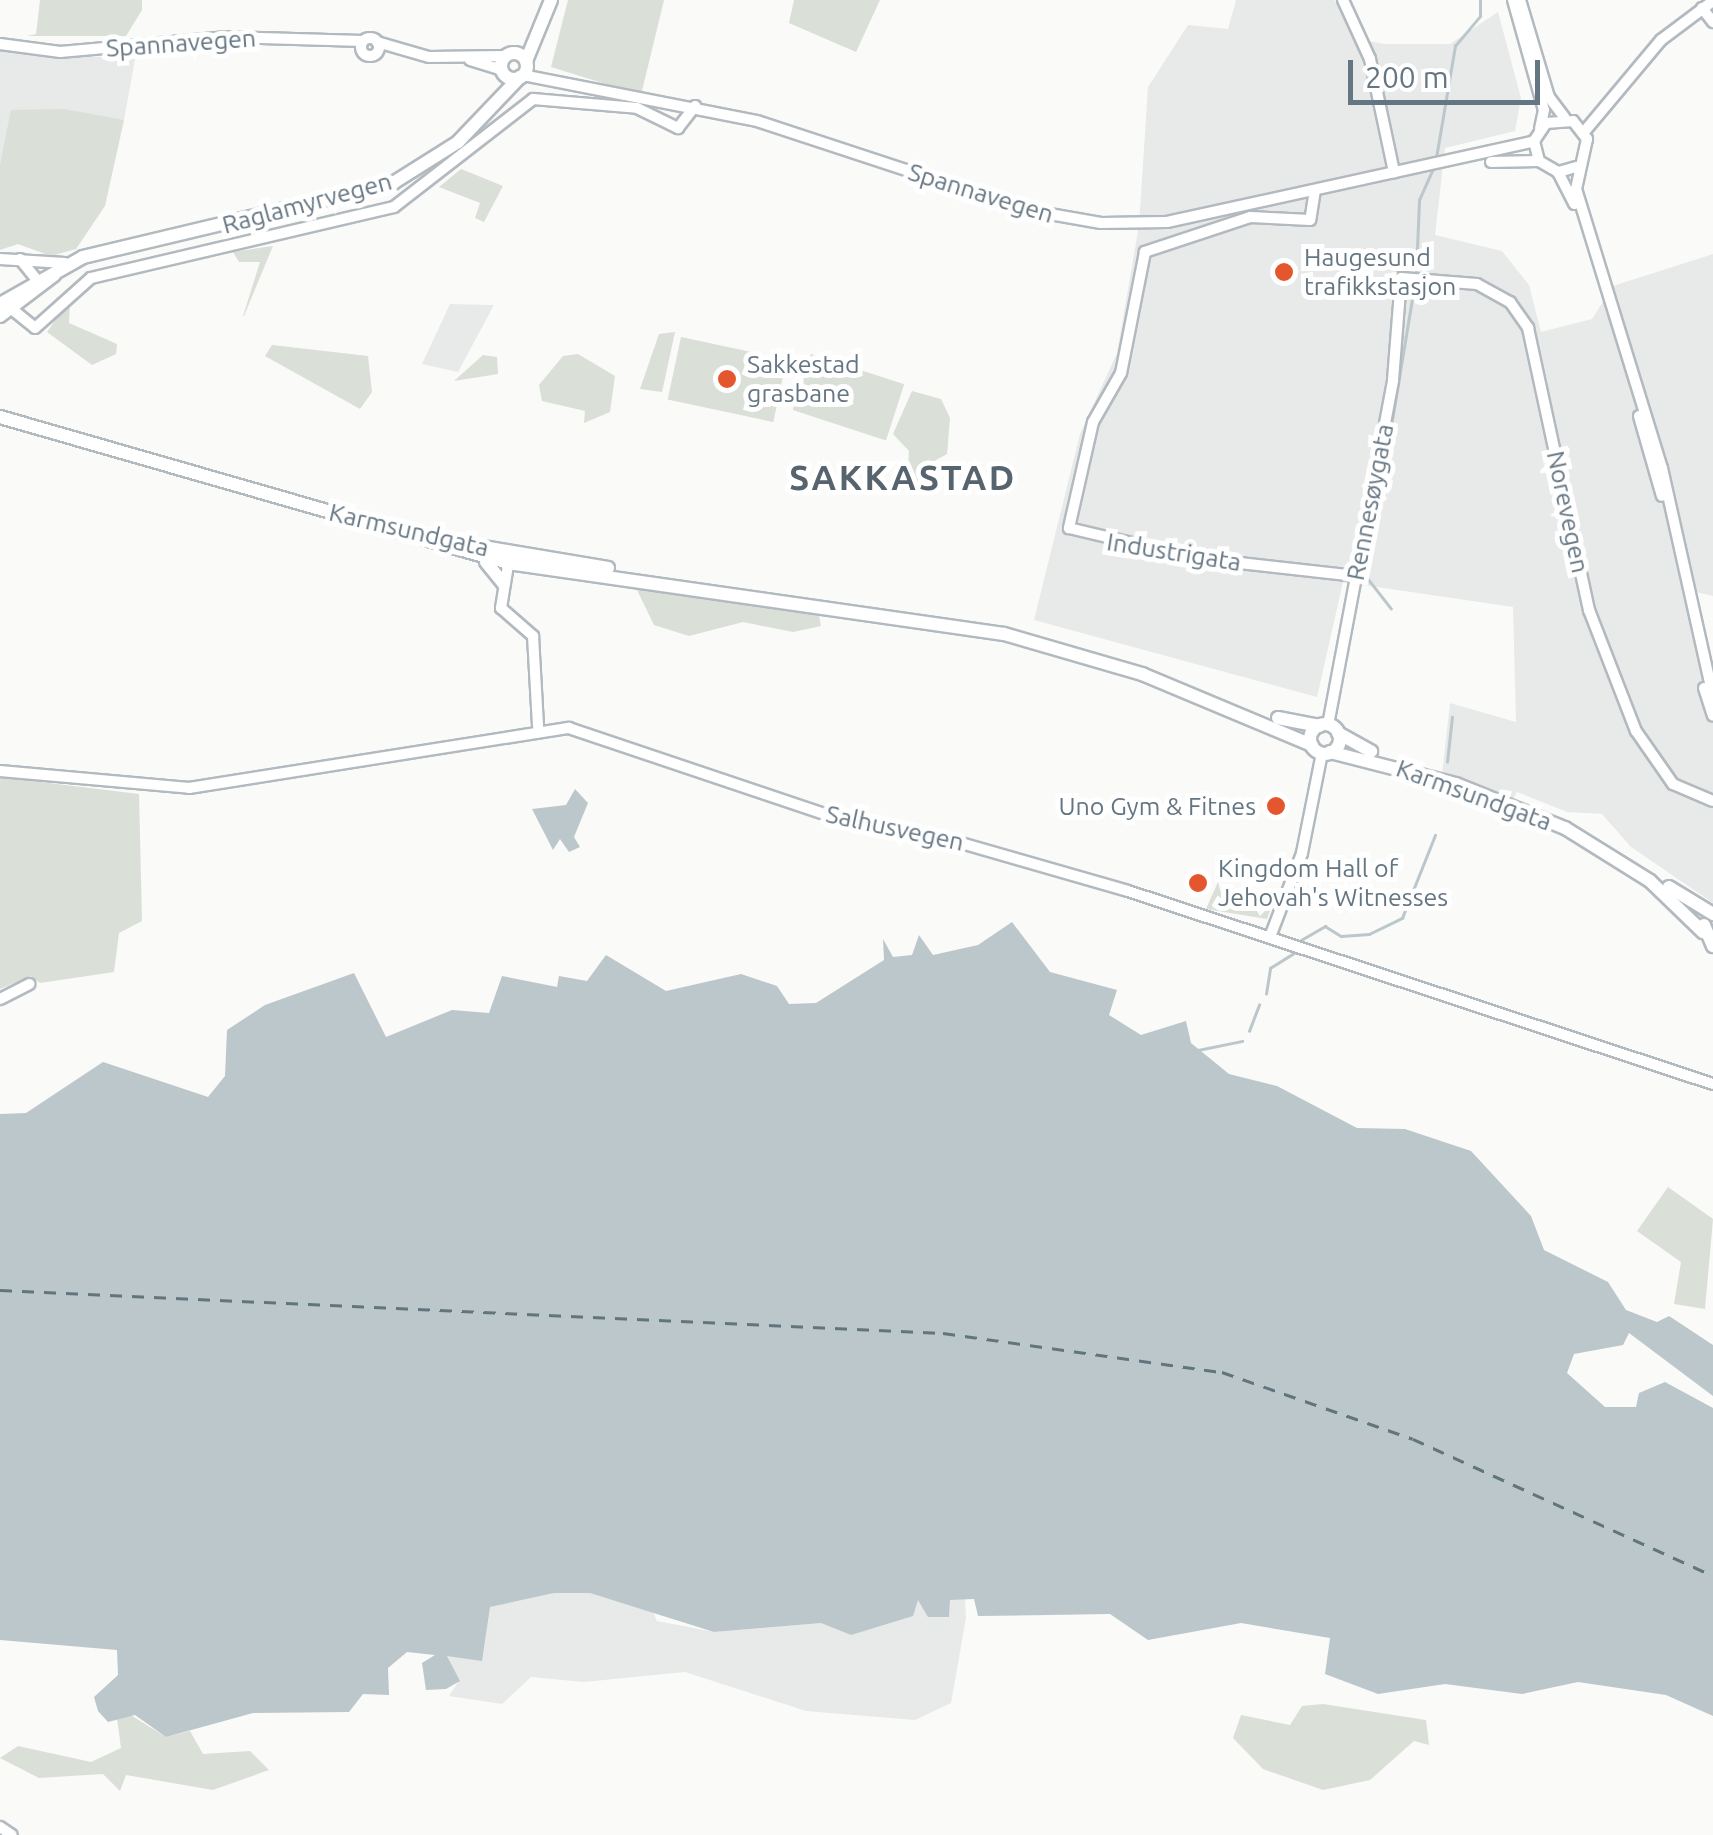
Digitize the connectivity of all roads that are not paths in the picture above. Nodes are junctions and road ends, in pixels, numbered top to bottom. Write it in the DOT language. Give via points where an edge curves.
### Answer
graph roads {
  1 [pos="550,0"];
  2 [pos="1343,0"];
  3 [pos="1516,0"];
  4 [pos="1713,1"];
  5 [pos="1702,8"];
  6 [pos="1713,22"];
  7 [pos="377,42"];
  8 [pos="0,43"];
  9 [pos="363,47"];
  10 [pos="410,54"];
  11 [pos="376,55"];
  12 [pos="505,63"];
  13 [pos="524,69"];
  14 [pos="1603,105"];
  15 [pos="695,106"];
  16 [pos="1569,120"];
  17 [pos="472,128"];
  18 [pos="1584,132"];
  19 [pos="1537,136"];
  20 [pos="1465,160"];
  21 [pos="1539,161"];
  22 [pos="1576,168"];
  23 [pos="1394,172"];
  24 [pos="1558,172"];
  25 [pos="1315,190"];
  26 [pos="126,247"];
  27 [pos="25,258"];
  28 [pos="0,259"];
  29 [pos="64,263"];
  30 [pos="1401,278"];
  31 [pos="38,279"];
  32 [pos="4,310"];
  33 [pos="0,415"];
  34 [pos="471,554"];
  35 [pos="509,558"];
  36 [pos="1356,576"];
  37 [pos="504,584"];
  38 [pos="1142,674"];
  39 [pos="1713,696"];
  40 [pos="1713,716"];
  41 [pos="538,726"];
  42 [pos="1329,728"];
  43 [pos="1321,750"];
  44 [pos="0,770"];
  45 [pos="1712,798"];
  46 [pos="1713,915"];
  47 [pos="1703,932"];
  48 [pos="1270,937"];
  49 [pos="1713,946"];
  50 [pos="29,984"];
  51 [pos="0,999"];
  52 [pos="1713,1084"];
  53 [pos="0,1827"];
  54 [pos="12,1835"];
  1 -- 12 [label="highway, Raglamyrvegen"];
  1 -- 13 [label="highway, Raglamyrvegen"];
  2 -- 23 [label="main road" via="1370,58"];
  3 -- 16 [label="main road" via="1548,96"];
  3 -- 19 [label="main road" via="1544,110"];
  4 -- 5 [label="main road"];
  5 -- 6 [label="main road"];
  5 -- 14 [label="main road"];
  7 -- 9 [label="main road"];
  7 -- 10 [label="main road"];
  7 -- 11 [label="main road"];
  8 -- 9 [label="main road, Spannavegen" via="88,50 227,37"];
  9 -- 11 [label="main road"];
  10 -- 11 [label="main road"];
  10 -- 12 [label="main road"];
  12 -- 13 [label="highway"];
  12 -- 13 [label="highway"];
  12 -- 17 [label="highway, Raglamyrvegen"];
  13 -- 15 [label="main road, Spannavegen"];
  13 -- 17 [label="highway, Raglamyrvegen"];
  14 -- 16 [label="main road"];
  14 -- 18 [label="main road"];
  15 -- 25 [label="main road, Spannavegen" via="1076,220 1167,222"];
  15 -- 32 [label="main road" via="678,128 637,108 533,99 444,177 394,207 91,278 35,328"];
  16 -- 18 [label="main road"];
  16 -- 19 [label="main road"];
  17 -- 26 [label="highway, Raglamyrvegen" via="426,165 375,189"];
  18 -- 22 [label="main road"];
  19 -- 20 [label="main road"];
  19 -- 21 [label="main road"];
  20 -- 21 [label="main road"];
  20 -- 23 [label="main road, Spannavegen"];
  21 -- 24 [label="main road"];
  22 -- 24 [label="main road"];
  22 -- 39 [label="main road" via="1666,483"];
  23 -- 25 [label="main road, Spannavegen"];
  24 -- 40 [label="main road" via="1656,471"];
  25 -- 36 [label="main road, Industrigata" via="1310,220 1250,218 1145,252 1121,373 1093,422 1069,528 1181,556"];
  26 -- 29 [label="highway, Raglamyrvegen"];
  26 -- 31 [label="highway, Raglamyrvegen"];
  27 -- 28 [label="main road"];
  27 -- 29 [label="main road"];
  27 -- 31 [label="main road"];
  29 -- 31 [label="highway, Raglamyrvegen"];
  30 -- 36 [label="main road, Rennesøygata" via="1393,380"];
  30 -- 45 [label="main road, Norevegen" via="1484,286 1522,316 1589,610 1622,700 1662,773"];
  31 -- 32 [label="highway, Raglamyrvegen"];
  33 -- 34 [label="highway, Karmsundgata"];
  33 -- 35 [label="highway, Karmsundgata"];
  34 -- 35 [label="highway, Karmsundgata"];
  34 -- 37 [label="highway"];
  35 -- 37 [label="main road"];
  35 -- 38 [label="highway, Karmsundgata" via="1004,634"];
  36 -- 42 [label="main road, Rennesøygata"];
  37 -- 41 [label="main road" via="502,614 533,636"];
  38 -- 42 [label="highway, Karmsundgata"];
  38 -- 43 [label="highway, Karmsundgata"];
  41 -- 44 [label="main road, Salhusvegen" via="238,784 131,789"];
  41 -- 48 [label="main road, Salhusvegen" via="615,740 842,820 966,843"];
  42 -- 43 [label="highway"];
  42 -- 43 [label="highway"];
  42 -- 46 [label="highway, Karmsundgata" via="1567,824"];
  43 -- 47 [label="highway, Karmsundgata" via="1456,784 1564,828 1650,881"];
  43 -- 48 [label="main road" via="1302,852"];
  46 -- 47 [label="highway"];
  47 -- 49 [label="highway, Karmsundgata"];
  48 -- 52 [label="main road, Salhusvegen"];
  50 -- 51 [label="main road"];
  53 -- 54 [label="main road"];
}
